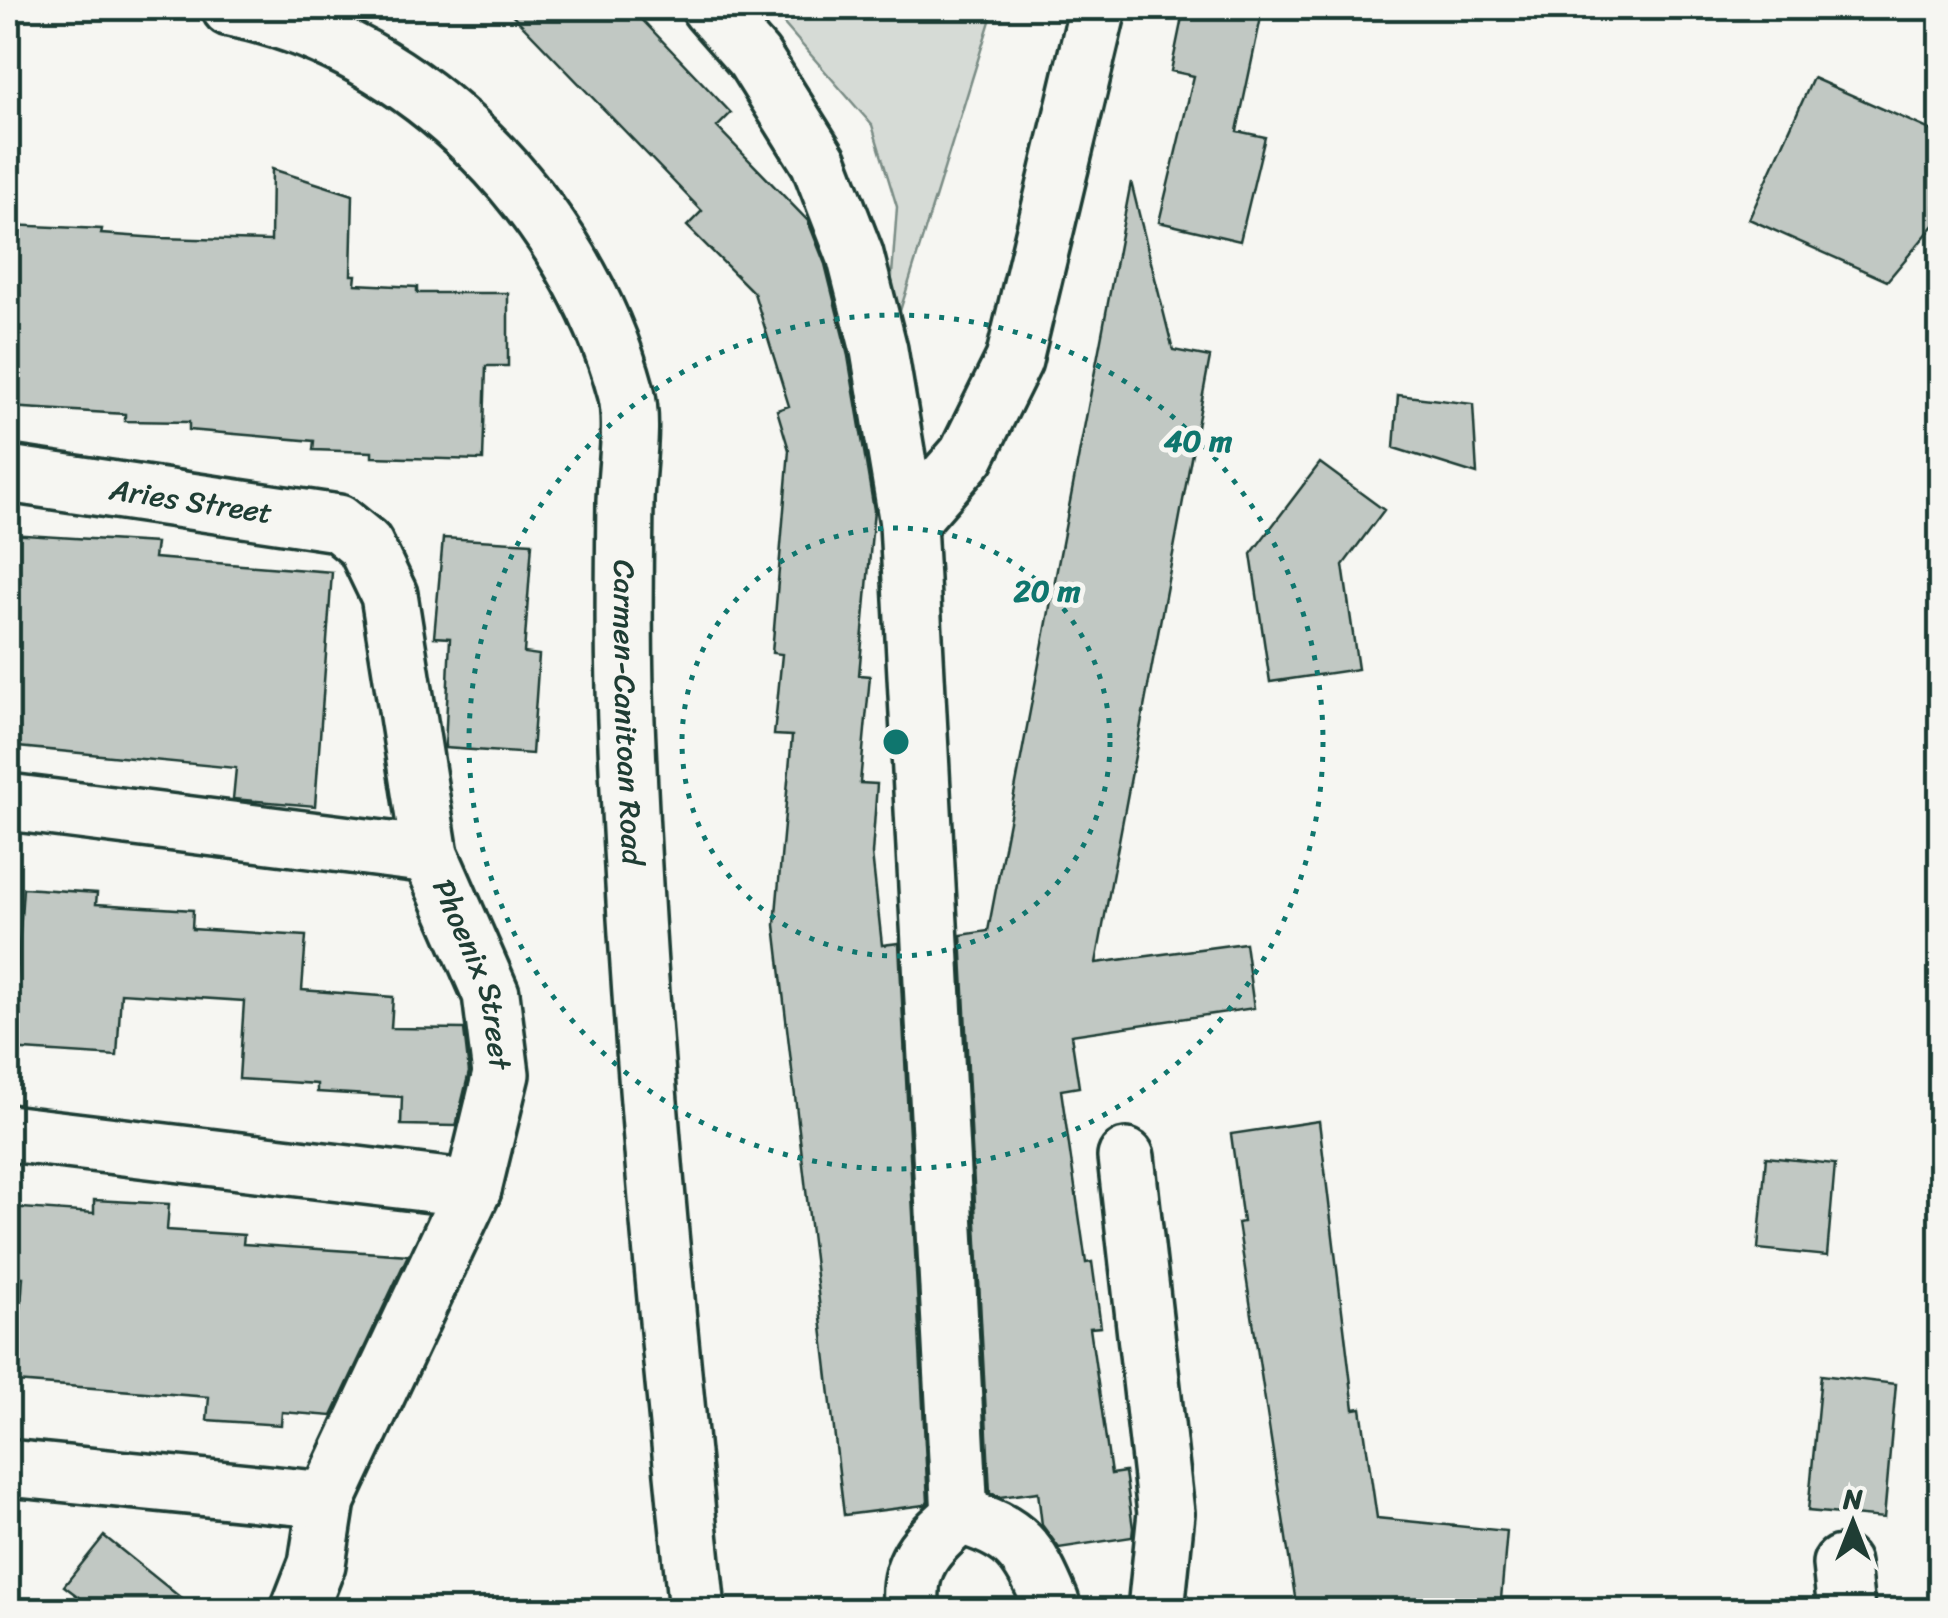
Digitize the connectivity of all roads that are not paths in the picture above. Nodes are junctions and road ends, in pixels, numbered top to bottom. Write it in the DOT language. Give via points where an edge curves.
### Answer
graph roads {
  1 [pos="230,8"];
  2 [pos="710,8"];
  3 [pos="1098,8"];
  4 [pos="8,474"];
  5 [pos="908,524"];
  6 [pos="365,545"];
  7 [pos="8,802"];
  8 [pos="430,856"];
  9 [pos="8,1133"];
  10 [pos="1126,1157"];
  11 [pos="473,1188"];
  12 [pos="8,1468"];
  13 [pos="327,1500"];
  14 [pos="960,1516"];
  15 [pos="298,1610"];
  16 [pos="696,1610"];
  17 [pos="912,1610"];
  18 [pos="1048,1610"];
  19 [pos="1156,1610"];
  1 -- 16 [label="street, Carmen-Canitoan Road" via="351,51 422,94 499,166 578,276 627,397 622,649 634,923"];
  2 -- 5 [label="street" via="754,58 819,162 856,255"];
  3 -- 5 [label="street" via="1014,360 967,455"];
  4 -- 6 [label="street, Aries Street" via="338,524"];
  5 -- 14 [label="street"];
  6 -- 8 [label="street, Phoenix Street" via="388,596"];
  7 -- 8 [label="street"];
  8 -- 11 [label="street, Phoenix Street" via="491,994 502,1074"];
  9 -- 11 [label="street"];
  10 -- 19 [label="street" via="1166,1514"];
  11 -- 13 [label="street, Phoenix Street"];
  12 -- 13 [label="street"];
  13 -- 15 [label="street, Phoenix Street" via="317,1564"];
  14 -- 17 [label="street" via="936,1536 910,1576"];
  14 -- 18 [label="street" via="998,1526 1026,1550 1051,1603"];
}
